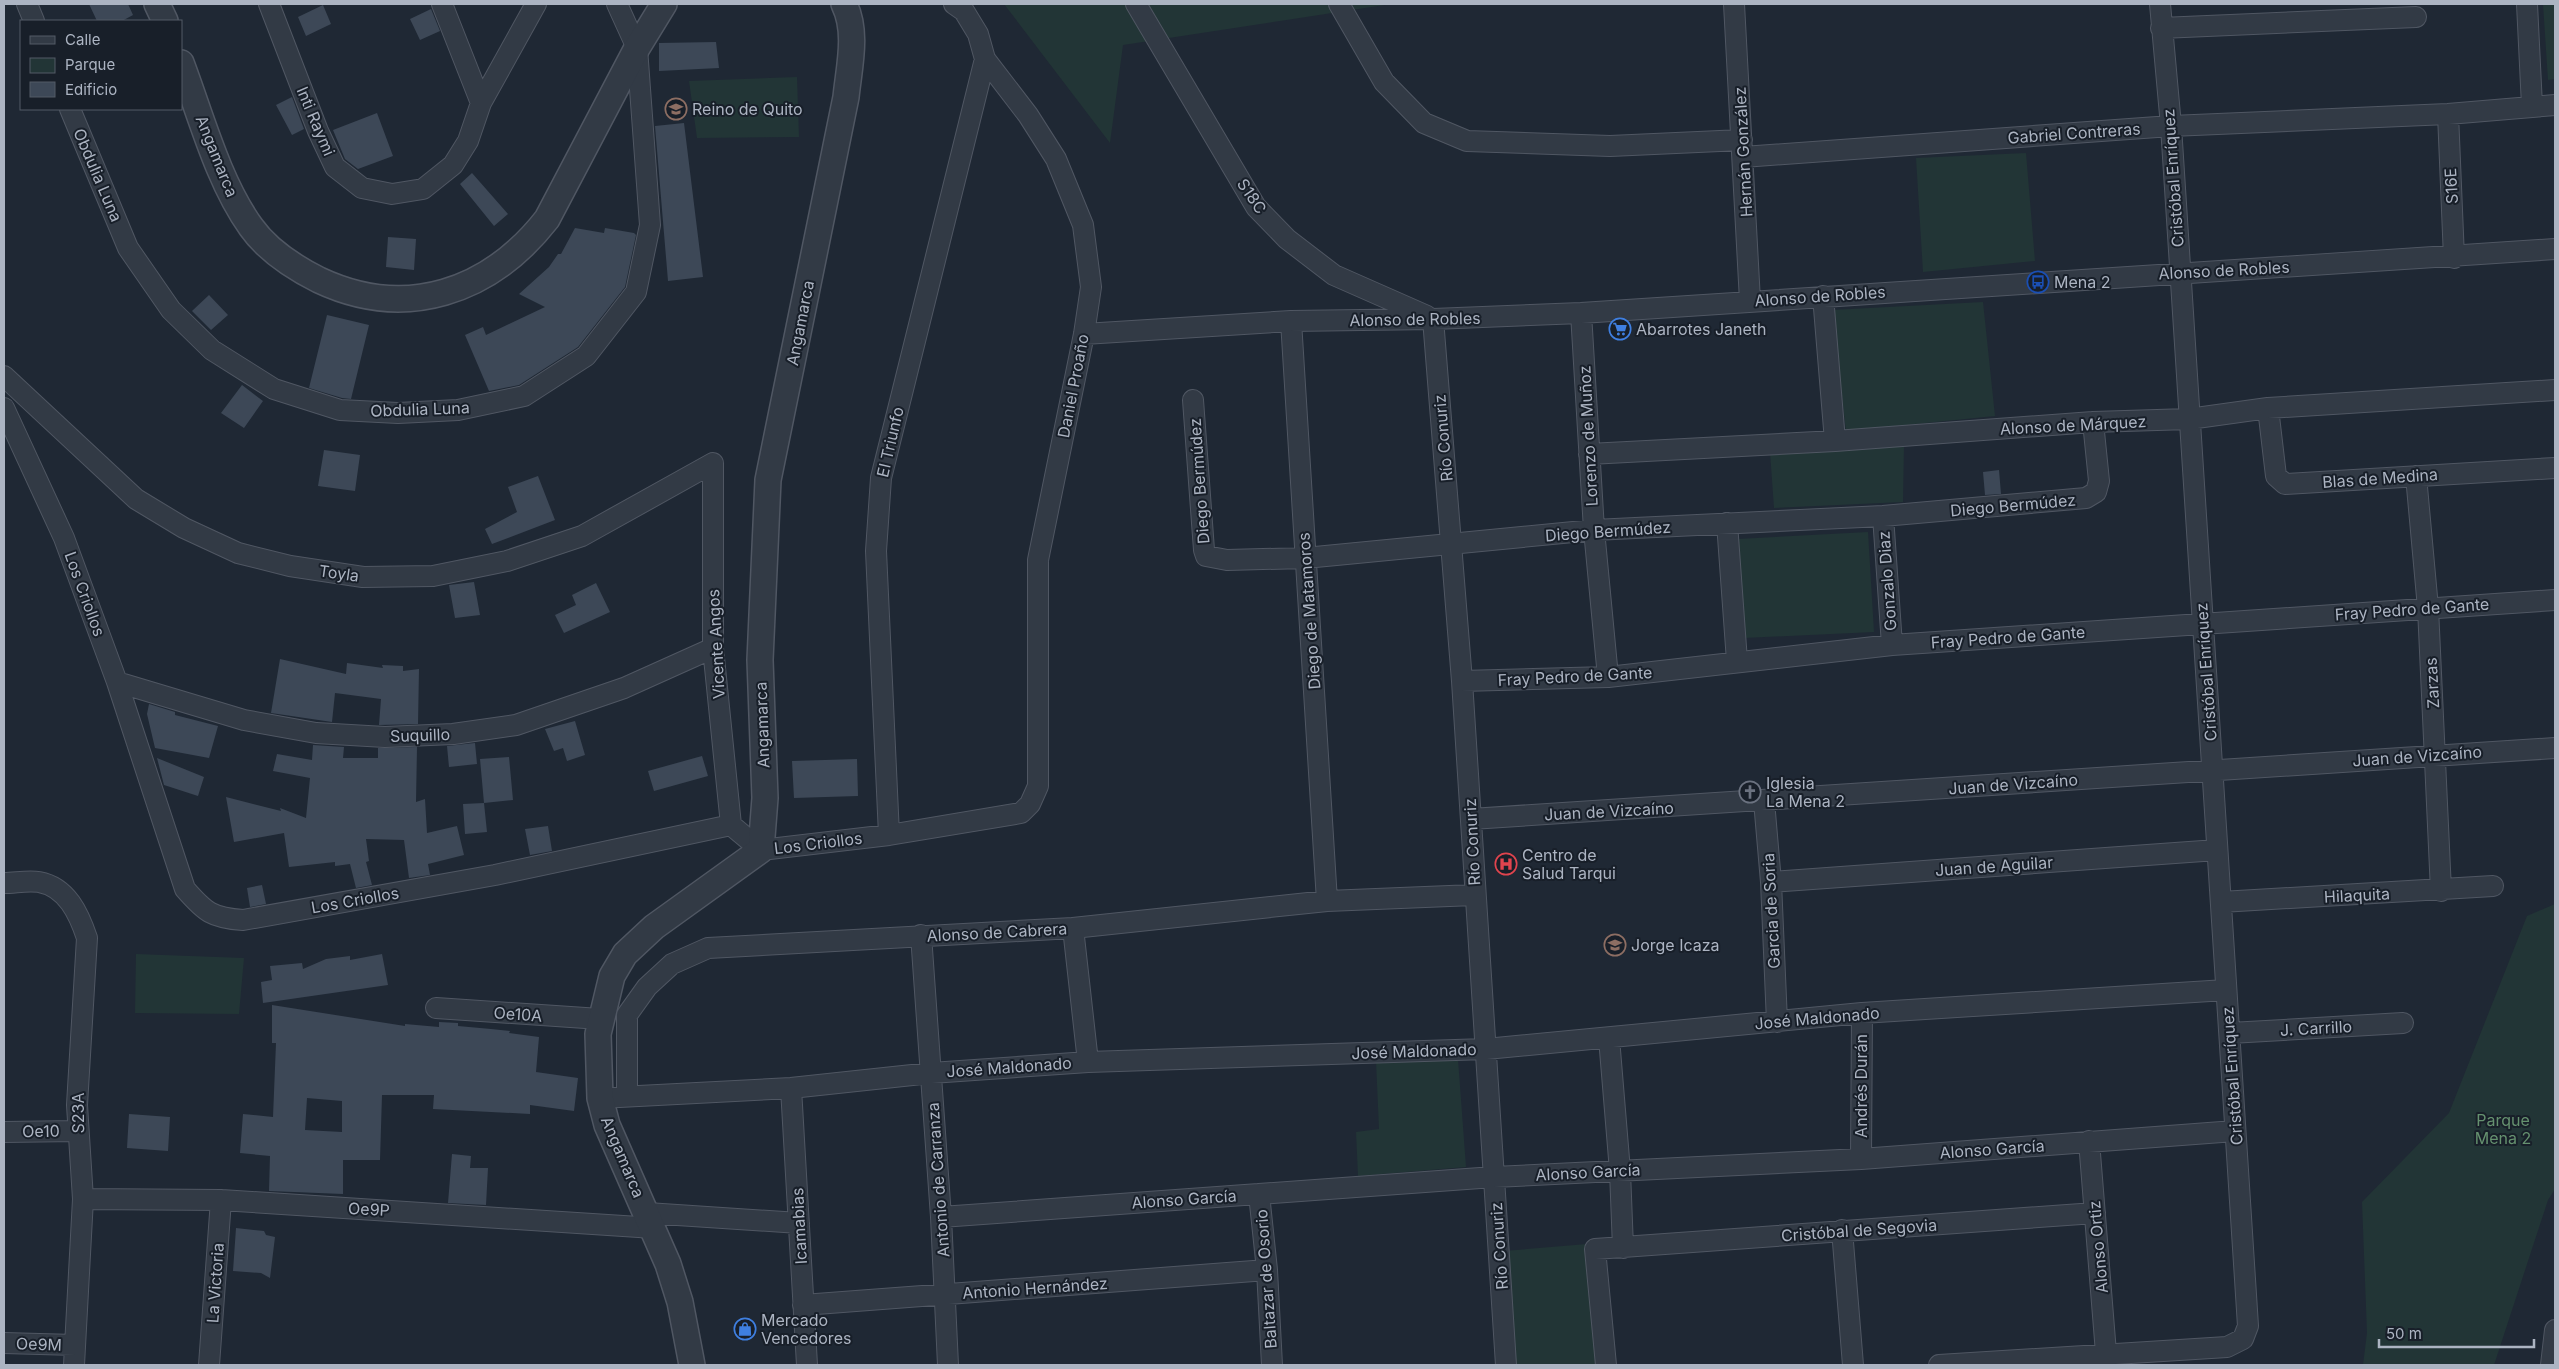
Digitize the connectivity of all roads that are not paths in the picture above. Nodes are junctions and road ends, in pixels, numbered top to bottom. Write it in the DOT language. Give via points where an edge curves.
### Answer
graph roads {
  1 [pos="27,4"];
  2 [pos="158,4"];
  3 [pos="269,4"];
  4 [pos="442,4"];
  5 [pos="536,4"];
  6 [pos="617,4"];
  7 [pos="664,4"];
  8 [pos="844,4"];
  9 [pos="954,4"];
  10 [pos="1136,4"];
  11 [pos="1339,4"];
  12 [pos="1734,4"];
  13 [pos="2160,4"];
  14 [pos="2527,4"];
  15 [pos="2416,17"];
  16 [pos="34,20"];
  17 [pos="165,20"];
  18 [pos="2161,28"];
  19 [pos="637,48"];
  20 [pos="985,59"];
  21 [pos="182,66"];
  22 [pos="481,103"];
  23 [pos="2555,104"];
  24 [pos="2532,106"];
  25 [pos="70,110"];
  26 [pos="2448,114"];
  27 [pos="2171,126"];
  28 [pos="1743,148"];
  29 [pos="2555,249"];
  30 [pos="2454,258"];
  31 [pos="2180,272"];
  32 [pos="1823,296"];
  33 [pos="1750,301"];
  34 [pos="1581,313"];
  35 [pos="1433,319"];
  36 [pos="1291,321"];
  37 [pos="1084,334"];
  38 [pos="4,376"];
  39 [pos="2555,390"];
  40 [pos="1193,400"];
  41 [pos="4,408"];
  42 [pos="2268,408"];
  43 [pos="2188,419"];
  44 [pos="2093,422"];
  45 [pos="1835,441"];
  46 [pos="1589,454"];
  47 [pos="713,463"];
  48 [pos="2555,468"];
  49 [pos="2416,476"];
  50 [pos="1883,516"];
  51 [pos="1727,523"];
  52 [pos="1594,530"];
  53 [pos="1452,543"];
  54 [pos="1306,558"];
  55 [pos="2555,600"];
  56 [pos="2428,608"];
  57 [pos="2202,624"];
  58 [pos="1892,645"];
  59 [pos="713,648"];
  60 [pos="1736,662"];
  61 [pos="1608,677"];
  62 [pos="117,682"];
  63 [pos="1462,682"];
  64 [pos="2555,748"];
  65 [pos="2436,754"];
  66 [pos="2212,771"];
  67 [pos="1764,801"];
  68 [pos="1030,804"];
  69 [pos="1471,819"];
  70 [pos="731,825"];
  71 [pos="889,835"];
  72 [pos="761,850"];
  73 [pos="2217,850"];
  74 [pos="1771,882"];
  75 [pos="4,883"];
  76 [pos="2493,886"];
  77 [pos="2442,891"];
  78 [pos="1474,895"];
  79 [pos="1327,901"];
  80 [pos="2221,902"];
  81 [pos="1073,928"];
  82 [pos="920,935"];
  83 [pos="2226,990"];
  84 [pos="436,1008"];
  85 [pos="1862,1013"];
  86 [pos="600,1019"];
  87 [pos="1777,1022"];
  88 [pos="2403,1023"];
  89 [pos="2230,1033"];
  90 [pos="1609,1038"];
  91 [pos="1486,1049"];
  92 [pos="1088,1062"];
  93 [pos="931,1072"];
  94 [pos="791,1088"];
  95 [pos="627,1096"];
  96 [pos="600,1098"];
  97 [pos="77,1131"];
  98 [pos="2235,1131"];
  99 [pos="4,1132"];
  100 [pos="2089,1141"];
  101 [pos="1862,1159"];
  102 [pos="1620,1171"];
  103 [pos="1494,1177"];
  104 [pos="1259,1194"];
  105 [pos="83,1199"];
  106 [pos="221,1200"];
  107 [pos="2095,1213"];
  108 [pos="941,1217"];
  109 [pos="651,1221"];
  110 [pos="799,1223"];
  111 [pos="1842,1230"];
  112 [pos="1623,1248"];
  113 [pos="1267,1270"];
  114 [pos="944,1295"];
  115 [pos="803,1305"];
  116 [pos="2555,1330"];
  117 [pos="4,1343"];
  118 [pos="75,1345"];
  119 [pos="2106,1353"];
  120 [pos="74,1365"];
  121 [pos="209,1365"];
  122 [pos="692,1365"];
  123 [pos="807,1365"];
  124 [pos="948,1365"];
  125 [pos="1272,1365"];
  126 [pos="1506,1365"];
  127 [pos="1606,1365"];
  128 [pos="1853,1365"];
  129 [pos="1939,1365"];
  130 [pos="2551,1365"];
  1 -- 16 [label="street"];
  2 -- 17 [label="street"];
  3 -- 22 [label="street, Inti Raymi" via="318,131 336,167 362,188 392,194 423,189 453,165 468,141"];
  4 -- 22 [label="street"];
  5 -- 22 [label="street, Inti Raymi"];
  6 -- 19 [label="street"];
  7 -- 19 [label="street, Angamarca"];
  8 -- 72 [label="street, Angamarca" via="852,39 846,97 768,480 760,660 765,798"];
  9 -- 20 [label="street, Daniel Proaño" via="964,12 978,34"];
  10 -- 35 [label="street, S18C" via="1256,207 1287,239 1334,275"];
  11 -- 28 [label="street, Gabriel Contreras" via="1384,82 1424,123 1467,141"];
  12 -- 28 [label="street, Hernán González"];
  13 -- 18 [label="street, Cristóbal Enríquez"];
  14 -- 24 [label="street"];
  15 -- 18 [label="street"];
  18 -- 27 [label="street, Cristóbal Enríquez"];
  19 -- 21 [label="street, Angamarca" via="547,219 530,241 512,258 484,276 453,290 417,298 381,298 342,291 295,268 270,248 252,228 232,196"];
  19 -- 25 [label="street, Obdulia Luna" via="650,225 636,292 586,356 524,396 458,410 398,413 340,410 274,389 212,350 170,310 128,248"];
  20 -- 37 [label="street, Daniel Proaño" via="1028,115 1056,159 1083,225 1091,287"];
  20 -- 71 [label="street, El Triunfo" via="881,478 876,551"];
  23 -- 24 [label="street, Gabriel Contreras"];
  24 -- 26 [label="street, Gabriel Contreras"];
  26 -- 27 [label="street, Gabriel Contreras"];
  26 -- 30 [label="street, S16E"];
  27 -- 28 [label="street, Gabriel Contreras"];
  27 -- 31 [label="street, Cristóbal Enríquez"];
  28 -- 33 [label="street, Hernán González"];
  29 -- 30 [label="street, Alonso de Robles"];
  30 -- 31 [label="street, Alonso de Robles"];
  31 -- 32 [label="street, Alonso de Robles"];
  31 -- 43 [label="street, Cristóbal Enríquez"];
  32 -- 33 [label="street, Alonso de Robles"];
  32 -- 45 [label="street"];
  33 -- 34 [label="street, Alonso de Robles"];
  34 -- 35 [label="street, Alonso de Robles"];
  34 -- 46 [label="street, Lorenzo de Muñoz"];
  35 -- 36 [label="street, Alonso de Robles"];
  35 -- 53 [label="street, Río Conuriz"];
  36 -- 37 [label="street, Alonso de Robles"];
  36 -- 54 [label="street, Diego de Matamoros"];
  37 -- 68 [label="street, Daniel Proaño" via="1038,560 1038,786"];
  38 -- 47 [label="street, Toyla" via="136,499 184,528 238,553 290,566 363,577 433,576 507,561 582,536"];
  39 -- 42 [label="street, Alonso de Márquez"];
  40 -- 54 [label="street, Diego Bermúdez" via="1206,556 1227,560"];
  41 -- 62 [label="street, Los Criollos" via="64,538"];
  42 -- 43 [label="street, Alonso de Márquez"];
  42 -- 49 [label="street, Blas de Medina" via="2276,476 2286,484"];
  43 -- 44 [label="street, Alonso de Márquez"];
  43 -- 57 [label="street, Cristóbal Enríquez"];
  44 -- 45 [label="street, Alonso de Márquez"];
  44 -- 50 [label="street, Diego Bermúdez" via="2099,481 2096,492 2086,498"];
  45 -- 46 [label="street, Alonso de Márquez"];
  46 -- 52 [label="street, Lorenzo de Muñoz"];
  47 -- 59 [label="street, Vicente Angos"];
  48 -- 49 [label="street, Blas de Medina"];
  49 -- 56 [label="street, Zarzas"];
  50 -- 51 [label="street, Diego Bermúdez"];
  50 -- 58 [label="street, Gonzalo Diaz"];
  51 -- 52 [label="street, Diego Bermúdez"];
  51 -- 60 [label="street"];
  52 -- 53 [label="street, Diego Bermúdez"];
  52 -- 61 [label="street, Lorenzo de Muñoz"];
  53 -- 54 [label="street, Diego Bermúdez"];
  53 -- 63 [label="street, Río Conuriz"];
  54 -- 79 [label="street, Diego de Matamoros"];
  55 -- 56 [label="street, Fray Pedro de Gante"];
  56 -- 57 [label="street, Fray Pedro de Gante"];
  56 -- 65 [label="street, Zarzas"];
  57 -- 58 [label="street, Fray Pedro de Gante"];
  57 -- 66 [label="street, Cristóbal Enríquez"];
  58 -- 60 [label="street, Fray Pedro de Gante"];
  59 -- 62 [label="street, Suquillo" via="624,688 516,725 453,734 385,737 316,733 244,720"];
  59 -- 70 [label="street, Vicente Angos"];
  60 -- 61 [label="street, Fray Pedro de Gante"];
  61 -- 63 [label="street, Fray Pedro de Gante"];
  62 -- 70 [label="street, Los Criollos" via="185,889 199,906 220,918 243,920 495,875"];
  63 -- 69 [label="street, Río Conuriz"];
  64 -- 65 [label="street, Juan de Vizcaíno"];
  65 -- 66 [label="street, Juan de Vizcaíno"];
  65 -- 77 [label="street, Zarzas"];
  66 -- 67 [label="street, Juan de Vizcaíno"];
  66 -- 73 [label="street, Cristóbal Enríquez"];
  67 -- 69 [label="street, Juan de Vizcaíno"];
  67 -- 74 [label="street, Garcia de Soria"];
  68 -- 71 [label="street, Los Criollos" via="1022,813"];
  69 -- 78 [label="street, Río Conuriz"];
  70 -- 72 [label="street, Los Criollos"];
  71 -- 72 [label="street, Los Criollos"];
  72 -- 86 [label="street, Angamarca" via="654,927 625,954 612,976"];
  73 -- 74 [label="street, Juan de Aguilar"];
  73 -- 80 [label="street, Cristóbal Enríquez"];
  74 -- 87 [label="street, Garcia de Soria"];
  75 -- 97 [label="street, S23A" via="39,882 64,894 79,917 87,938"];
  76 -- 77 [label="street, Hilaquita"];
  77 -- 80 [label="street, Hilaquita"];
  78 -- 79 [label="street, Alonso de Cabrera"];
  78 -- 91 [label="street, Río Conuriz"];
  79 -- 81 [label="street, Alonso de Cabrera"];
  80 -- 83 [label="street, Cristóbal Enríquez"];
  81 -- 82 [label="street, Alonso de Cabrera"];
  81 -- 92 [label="street"];
  82 -- 93 [label="street, Antonio de Carranza"];
  82 -- 95 [label="street, Alonso de Cabrera" via="708,948 672,964 647,987 627,1015"];
  83 -- 85 [label="street, José Maldonado"];
  83 -- 89 [label="street, Cristóbal Enríquez"];
  84 -- 86 [label="street, Oe10A"];
  85 -- 87 [label="street, José Maldonado"];
  85 -- 101 [label="street, Andrés Durán"];
  86 -- 96 [label="street, Angamarca"];
  87 -- 90 [label="street, José Maldonado"];
  88 -- 89 [label="street, J. Carrillo"];
  89 -- 98 [label="street, Cristóbal Enríquez"];
  90 -- 91 [label="street, José Maldonado"];
  90 -- 102 [label="street"];
  91 -- 92 [label="street, José Maldonado"];
  91 -- 103 [label="street, Río Conuriz"];
  92 -- 93 [label="street, José Maldonado"];
  93 -- 94 [label="street, José Maldonado"];
  93 -- 108 [label="street, Antonio de Carranza"];
  94 -- 95 [label="street, José Maldonado"];
  94 -- 110 [label="street, Icamabias"];
  95 -- 96 [label="street, José Maldonado"];
  96 -- 109 [label="street, Angamarca" via="607,1125"];
  97 -- 99 [label="street, Oe10"];
  97 -- 105 [label="street, S23A"];
  98 -- 100 [label="street, Alonso García"];
  98 -- 119 [label="street, Cristóbal Enríquez" via="2248,1326 2243,1339 2227,1346"];
  100 -- 101 [label="street, Alonso García"];
  100 -- 107 [label="street, Alonso Ortiz"];
  101 -- 102 [label="street, Alonso García"];
  102 -- 103 [label="street, Alonso García"];
  102 -- 112 [label="street"];
  103 -- 104 [label="street, Alonso García"];
  103 -- 126 [label="street, Río Conuriz"];
  104 -- 108 [label="street, Alonso García"];
  104 -- 113 [label="street, Baltazar de Osorio"];
  105 -- 106 [label="street, Oe9P"];
  105 -- 118 [label="street, S23A"];
  106 -- 109 [label="street, Oe9P"];
  106 -- 121 [label="street, La Victoria"];
  107 -- 111 [label="street, Cristóbal de Segovia"];
  107 -- 119 [label="street, Alonso Ortiz"];
  108 -- 114 [label="street, Antonio de Carranza"];
  109 -- 110 [label="street, Oe9P"];
  109 -- 122 [label="street, Angamarca" via="680,1302"];
  110 -- 115 [label="street, Icamabias"];
  111 -- 112 [label="street, Cristóbal de Segovia"];
  111 -- 128 [label="street"];
  112 -- 127 [label="street, Cristóbal de Segovia" via="1595,1249"];
  113 -- 114 [label="street, Antonio Hernández"];
  113 -- 125 [label="street, Baltazar de Osorio"];
  114 -- 115 [label="street, Antonio Hernández"];
  114 -- 124 [label="street, Antonio de Carranza"];
  115 -- 123 [label="street, Icamabias"];
  116 -- 130 [label="street"];
  117 -- 118 [label="street, Oe9M"];
  118 -- 120 [label="street, S23A"];
  119 -- 129 [label="street"];
}
